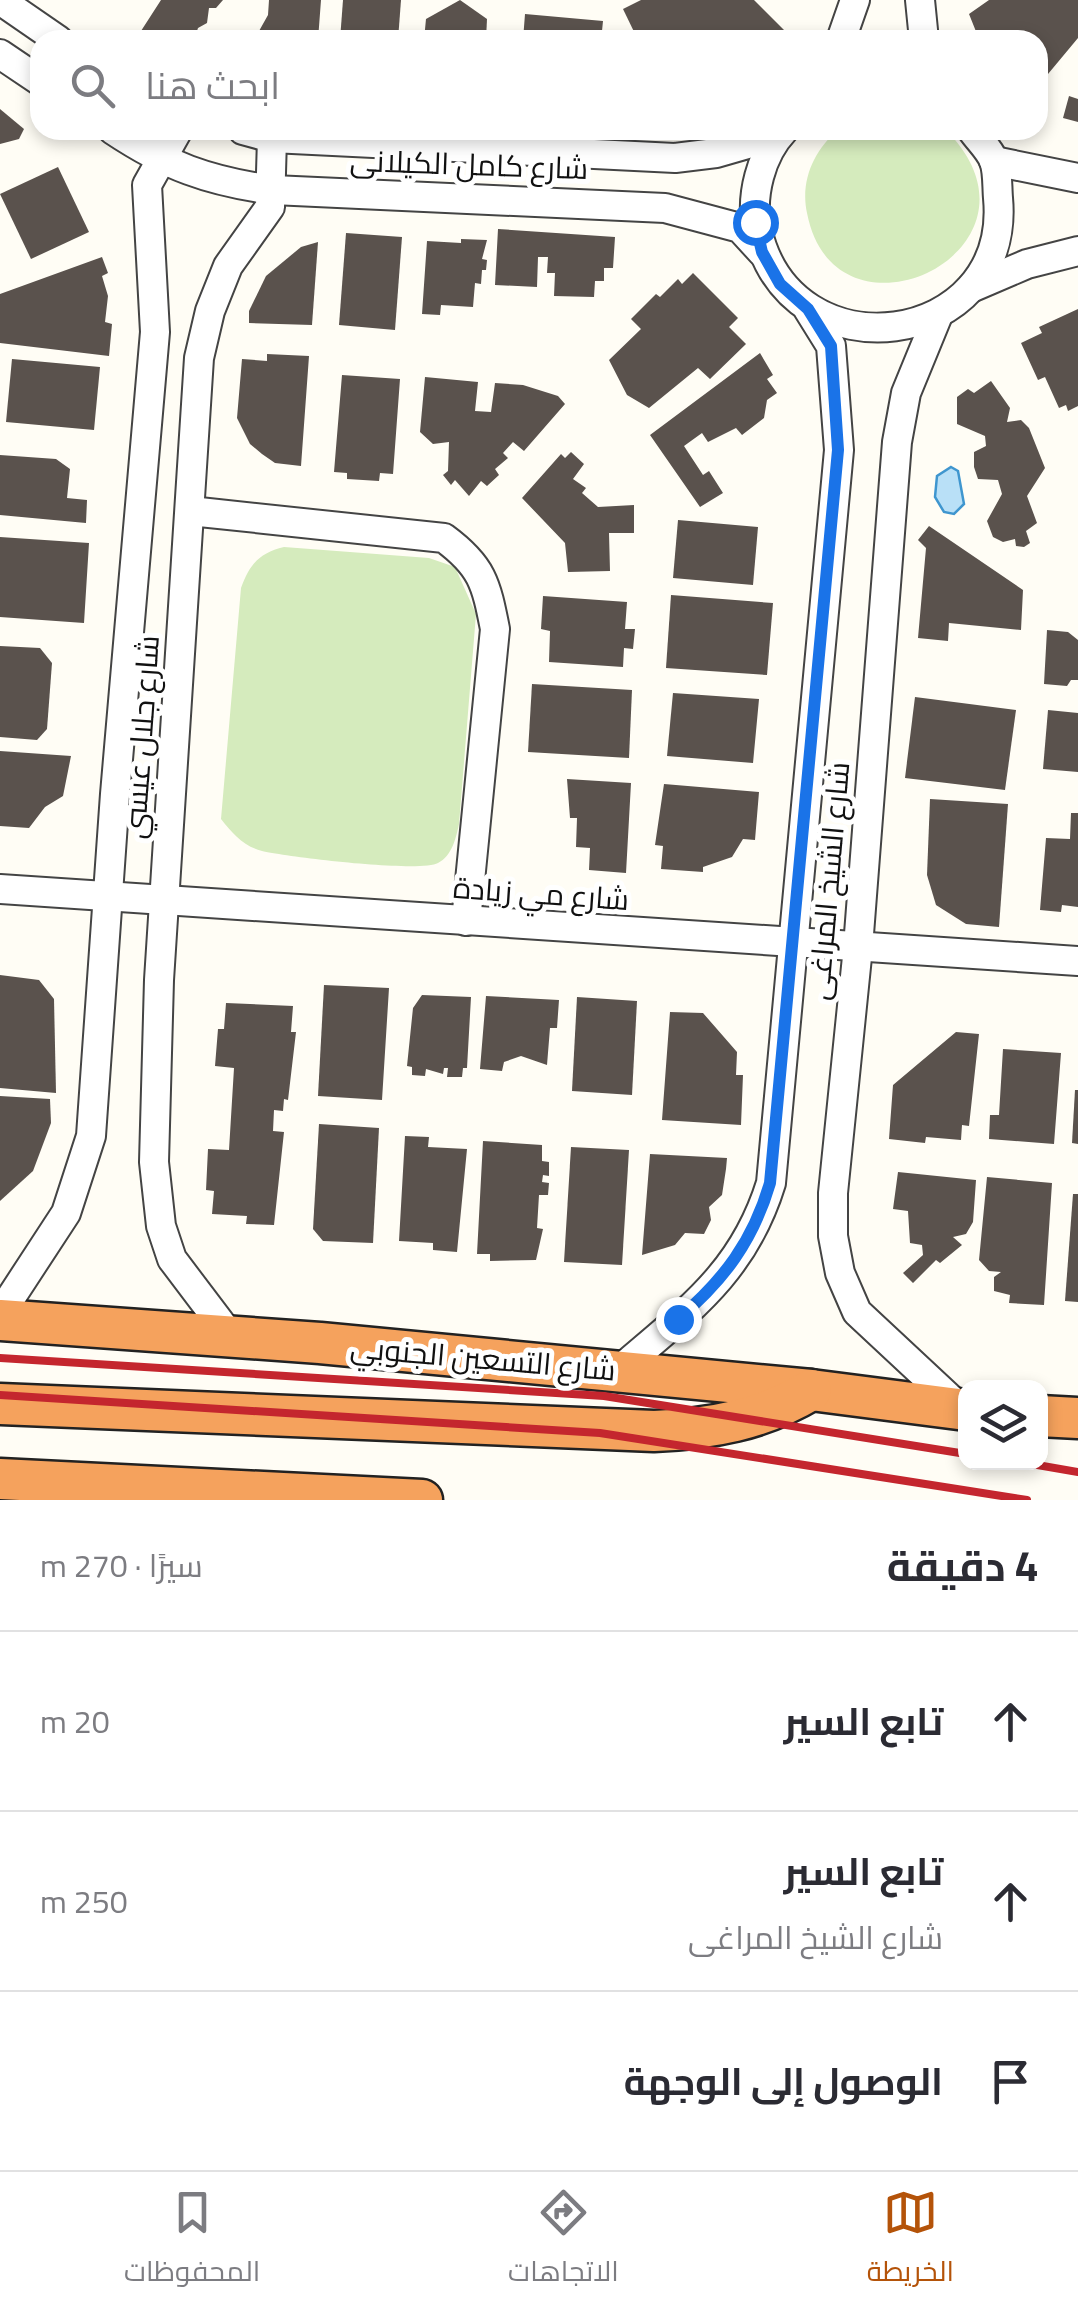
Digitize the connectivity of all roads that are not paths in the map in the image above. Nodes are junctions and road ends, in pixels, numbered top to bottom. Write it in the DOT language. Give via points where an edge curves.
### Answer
graph roads {
  1 [pos="0,0"];
  2 [pos="855,0"];
  3 [pos="920,0"];
  4 [pos="44,30"];
  5 [pos="844,30"];
  6 [pos="923,30"];
  7 [pos="0,54"];
  8 [pos="30,74"];
  9 [pos="129,140"];
  10 [pos="171,140"];
  11 [pos="272,140"];
  12 [pos="312,140"];
  13 [pos="757,140"];
  14 [pos="777,140"];
  15 [pos="979,140"];
  16 [pos="158,160"];
  17 [pos="994,160"];
  18 [pos="1078,178"];
  19 [pos="272,190"];
  20 [pos="1078,251"];
  21 [pos="762,252"];
  22 [pos="970,288"];
  23 [pos="808,309"];
  24 [pos="938,314"];
  25 [pos="190,511"];
  26 [pos="0,888"];
  27 [pos="107,898"];
  28 [pos="164,901"];
  29 [pos="466,921"];
  30 [pos="794,943"];
  31 [pos="858,947"];
  32 [pos="1078,961"];
  33 [pos="0,1317"];
  34 [pos="231,1337"];
  35 [pos="617,1372"];
  36 [pos="811,1390"];
  37 [pos="0,1404"];
  38 [pos="958,1405"];
  39 [pos="958,1409"];
  40 [pos="1048,1416"];
  41 [pos="1078,1418"];
  42 [pos="0,1479"];
  43 [pos="130,1494"];
  44 [pos="422,1500"];
  1 -- 4 [label="street"];
  2 -- 5 [label="street"];
  3 -- 6 [label="street"];
  7 -- 8 [label="street"];
  9 -- 16 [label="street, شارع كامل الكيلانى"];
  10 -- 16 [label="street, شارع جلال عيسي"];
  11 -- 19 [label="street, شارع جلال عيسي"];
  12 -- 13 [label="street, شارع كامل الكيلانى" via="675,158"];
  14 -- 21 [label="street" via="756,191"];
  15 -- 17 [label="street"];
  16 -- 19 [label="street, شارع كامل الكيلانى" via="220,182"];
  16 -- 27 [label="street, شارع جلال عيسي" via="145,207 155,332"];
  17 -- 18 [label="street"];
  17 -- 22 [label="street" via="1000,218 991,256"];
  19 -- 21 [label="street, شارع كامل الكيلانى" via="665,208 740,228"];
  19 -- 25 [label="street, شارع جلال عيسي" via="270,207 228,266 210,311 199,358"];
  20 -- 22 [label="street"];
  21 -- 23 [label="street" via="780,284"];
  22 -- 24 [label="street"];
  23 -- 24 [label="street" via="849,328 895,329"];
  23 -- 30 [label="street, شارع الشيخ المراغى" via="831,346 838,450"];
  24 -- 31 [label="street, شارع الشيخ المراغى" via="906,393 897,442"];
  25 -- 28 [label="street, شارع جلال عيسي"];
  25 -- 29 [label="street" via="444,538 472,558 487,587 495,628"];
  26 -- 27 [label="street, شارع مي زيادة"];
  27 -- 28 [label="street, شارع مي زيادة"];
  27 -- 33 [label="street, شارع جلال عيسي" via="88,1151 66,1212"];
  28 -- 29 [label="street, شارع مي زيادة"];
  28 -- 34 [label="street, شارع جلال عيسي" via="154,1162 161,1226 172,1260"];
  29 -- 30 [label="street, شارع مي زيادة"];
  30 -- 31 [label="street, شارع مي زيادة"];
  30 -- 35 [label="street, شارع الشيخ المراغى" via="776,1142 761,1214 716,1287"];
  31 -- 32 [label="street, شارع مي زيادة"];
  31 -- 38 [label="street, شارع الشيخ المراغى" via="833,1193 840,1273 857,1312"];
  33 -- 34 [label="highway, شارع التسعين الجنوبي"];
  34 -- 35 [label="highway, شارع التسعين الجنوبي"];
  35 -- 36 [label="highway, شارع التسعين الجنوبي"];
  36 -- 37 [label="highway" via="752,1418 654,1431"];
  36 -- 39 [label="highway, شارع التسعين الجنوبي"];
  40 -- 41 [label="highway"];
  42 -- 43 [label="highway"];
  43 -- 44 [label="highway"];
}
